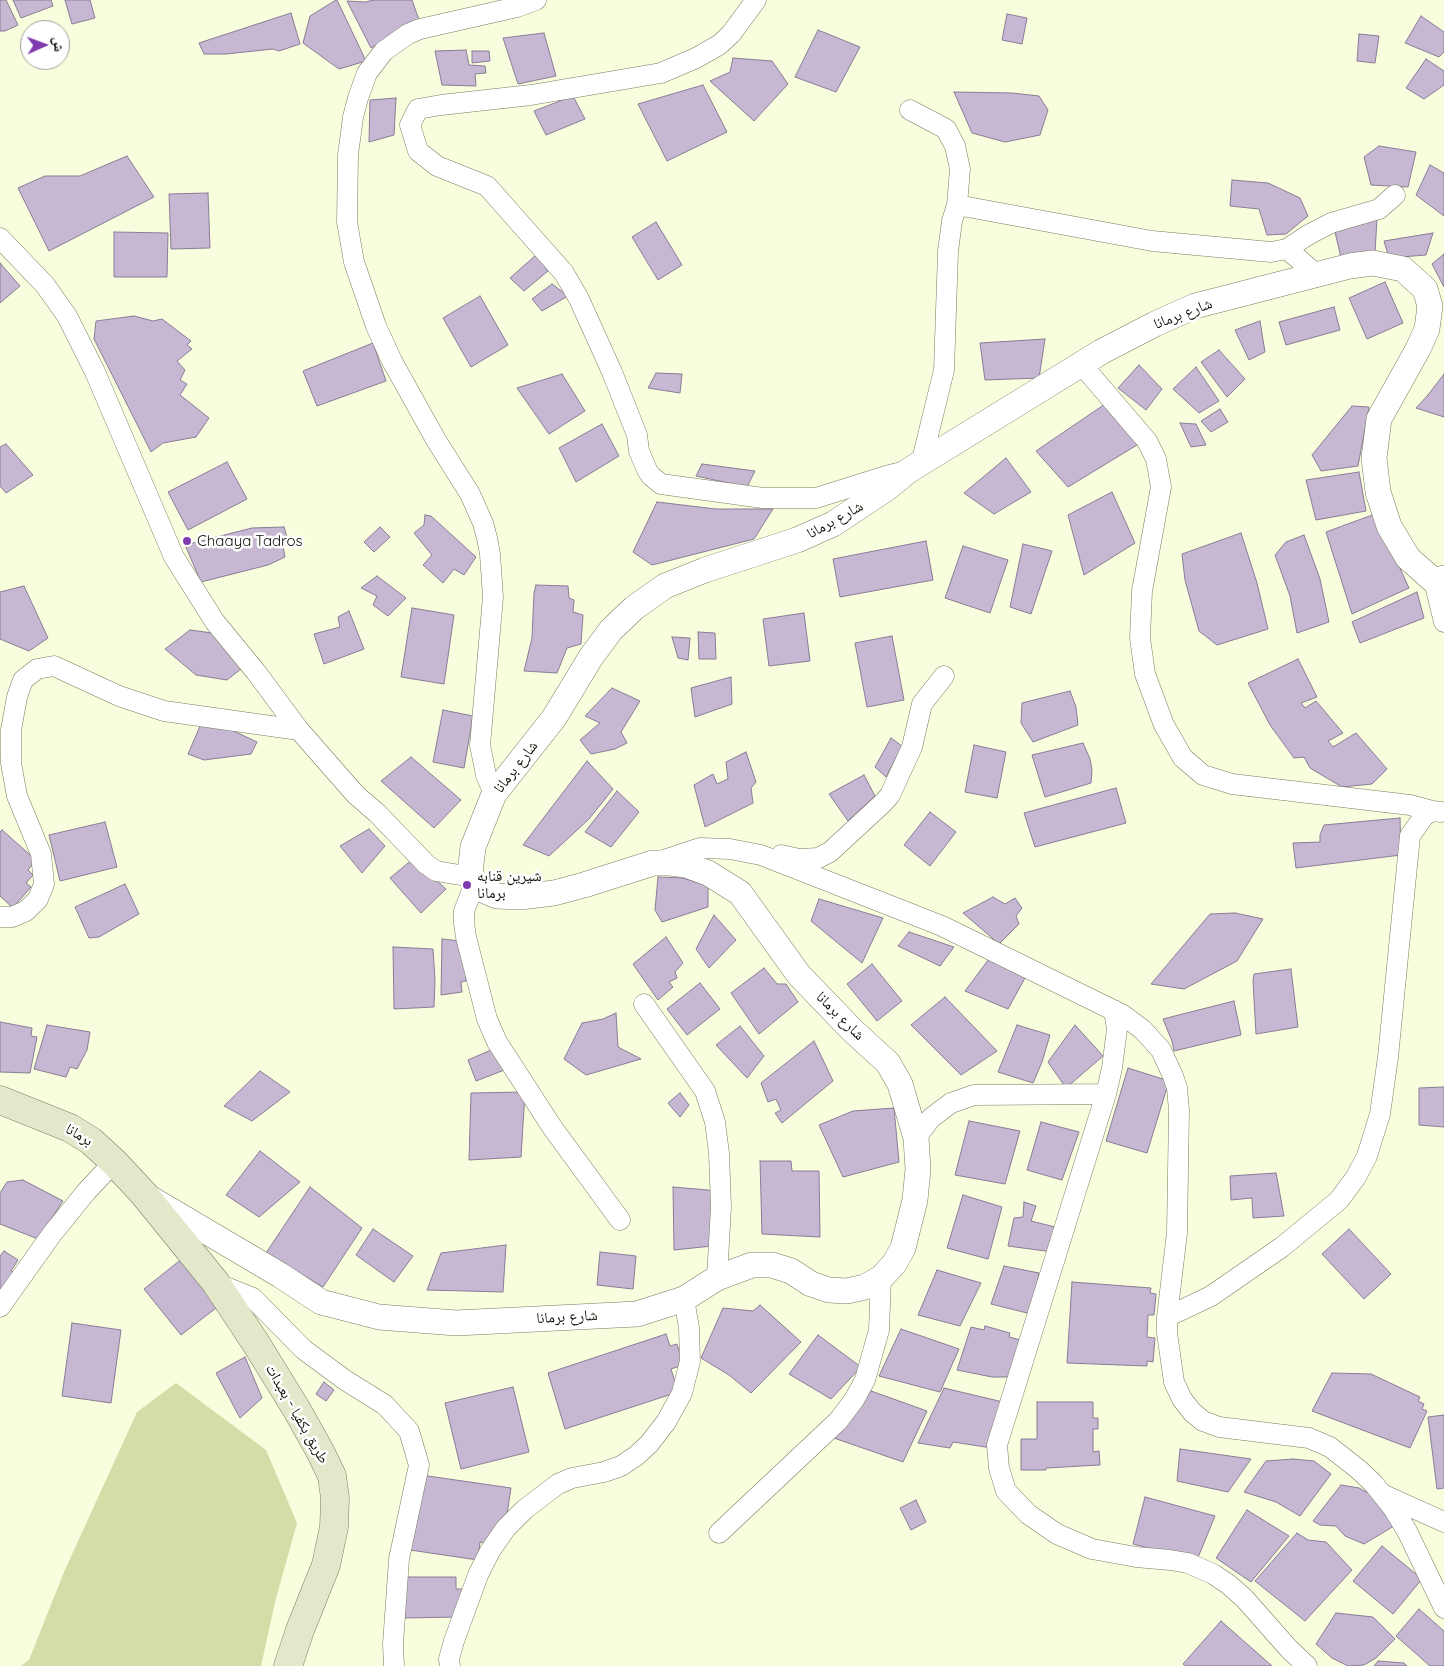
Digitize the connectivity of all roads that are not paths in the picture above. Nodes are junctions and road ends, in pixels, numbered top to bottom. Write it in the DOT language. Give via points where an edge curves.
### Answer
graph roads {
  1 [pos="536,0"];
  2 [pos="756,0"];
  3 [pos="910,110"];
  4 [pos="1395,195"];
  5 [pos="957,205"];
  6 [pos="0,238"];
  7 [pos="1287,249"];
  8 [pos="1316,275"];
  9 [pos="1082,365"];
  10 [pos="914,468"];
  11 [pos="1439,579"];
  12 [pos="1444,622"];
  13 [pos="944,676"];
  14 [pos="299,730"];
  15 [pos="494,794"];
  16 [pos="1438,811"];
  17 [pos="700,848"];
  18 [pos="653,863"];
  19 [pos="472,878"];
  20 [pos="0,916"];
  21 [pos="644,1004"];
  22 [pos="1114,1010"];
  23 [pos="1106,1094"];
  24 [pos="0,1100"];
  25 [pos="916,1138"];
  26 [pos="114,1162"];
  27 [pos="143,1193"];
  28 [pos="620,1220"];
  29 [pos="717,1278"];
  30 [pos="880,1278"];
  31 [pos="216,1282"];
  32 [pos="684,1299"];
  33 [pos="0,1307"];
  34 [pos="1167,1316"];
  35 [pos="1381,1493"];
  36 [pos="1444,1522"];
  37 [pos="719,1533"];
  38 [pos="1444,1608"];
  39 [pos="288,1666"];
  40 [pos="394,1666"];
  41 [pos="450,1666"];
  42 [pos="1307,1666"];
  1 -- 15 [label="street" via="420,29 384,51 368,73 358,98 348,156 347,222 354,262 376,326 436,440 470,494 487,538 493,597 480,745"];
  2 -- 10 [label="street" via="719,45 661,73 531,95 418,109 410,125 418,151 438,166 487,186 564,274 612,372 647,470 661,484 763,498 816,498"];
  3 -- 5 [label="street" via="946,129 955,146 960,169"];
  4 -- 7 [label="street" via="1379,209 1331,223"];
  5 -- 7 [label="street" via="1152,241 1271,252"];
  5 -- 10 [label="street" via="948,251 944,370"];
  6 -- 14 [label="street" via="45,285 67,316 95,372 174,557 216,622"];
  7 -- 8 [label="street"];
  8 -- 9 [label="street, شارع برمانا" via="1195,306 1154,324"];
  8 -- 11 [label="street, شارع برمانا" via="1373,263 1403,269 1425,289 1430,306 1427,329 1379,419 1374,458 1378,492 1388,526 1408,558"];
  9 -- 10 [label="street, شارع برمانا"];
  9 -- 16 [label="street" via="1147,441 1156,459 1162,487 1142,591 1140,638 1145,674 1164,725 1183,758 1203,775 1232,784"];
  10 -- 15 [label="street, شارع برمانا" via="833,524 797,540 665,586 634,608 611,630 554,718"];
  11 -- 12 [label="street"];
  13 -- 17 [label="street" via="922,704 912,747 890,796 830,852 818,858 800,859 739,840 718,838 708,840"];
  14 -- 19 [label="street" via="356,795 426,864 436,871"];
  14 -- 20 [label="street" via="164,710 119,696 54,666 37,669 23,680 17,697 11,730 11,763 17,796 41,854 44,884 38,899 26,911 12,917"];
  15 -- 19 [label="street, شارع برمانا" via="473,847"];
  16 -- 34 [label="street" via="1424,816 1410,836 1380,1114 1367,1156 1356,1177 1339,1200 1282,1247 1211,1296"];
  17 -- 18 [label="street"];
  17 -- 22 [label="street" via="761,855 933,923"];
  18 -- 19 [label="street, شارع برمانا" via="554,893 520,897 497,896 485,891"];
  18 -- 25 [label="street, شارع برمانا" via="686,865 708,873 740,893 799,975 888,1063 900,1084"];
  19 -- 28 [label="street" via="464,923 487,1019 497,1042 552,1127"];
  21 -- 29 [label="street" via="705,1091 715,1122 721,1207"];
  22 -- 23 [label="street" via="1117,1029"];
  22 -- 34 [label="street" via="1142,1030 1161,1050 1177,1088 1177,1233"];
  23 -- 25 [label="street" via="974,1095 950,1103 930,1118"];
  23 -- 42 [label="street" via="997,1445 1006,1491 1028,1514 1057,1534 1092,1549 1179,1561 1213,1574 1244,1598"];
  24 -- 26 [label="main road, برمانا" via="70,1128 91,1141"];
  25 -- 30 [label="street, شارع برمانا" via="918,1169 908,1230 894,1264"];
  26 -- 27 [label="main road, برمانا"];
  26 -- 33 [label="street" via="52,1234"];
  27 -- 31 [label="main road, طريق بكفيا - بعبدات"];
  27 -- 32 [label="street, شارع برمانا" via="321,1302 380,1317 456,1323 638,1314"];
  29 -- 30 [label="street, شارع برمانا" via="752,1265 772,1265 791,1271 811,1284 847,1291 865,1287"];
  29 -- 32 [label="street, شارع برمانا"];
  30 -- 37 [label="street" via="878,1330 865,1380 854,1400 838,1421"];
  31 -- 39 [label="main road, طريق بكفيا - بعبدات" via="292,1402 332,1476 334,1527 326,1565"];
  31 -- 40 [label="street" via="253,1298 303,1349 385,1405 409,1431 419,1465 399,1559"];
  32 -- 41 [label="street" via="690,1361 682,1393 666,1422 649,1444 621,1466 558,1484 524,1509 506,1528 478,1575 454,1641"];
  34 -- 35 [label="street" via="1174,1382 1192,1412 1203,1421 1219,1427 1309,1438 1330,1447"];
  35 -- 36 [label="street"];
  35 -- 38 [label="street" via="1407,1531"];
}
